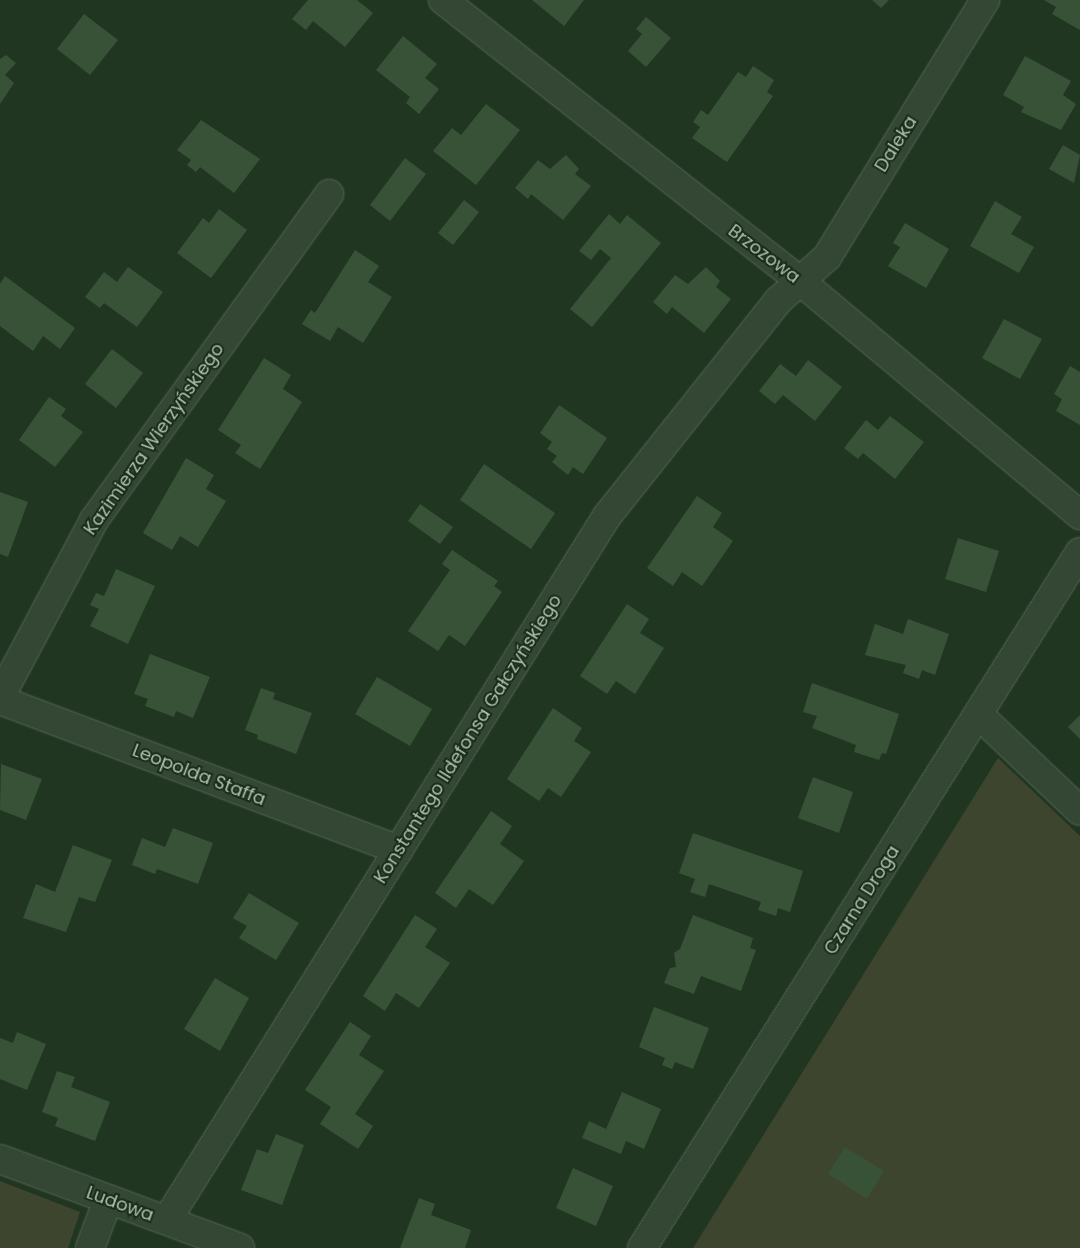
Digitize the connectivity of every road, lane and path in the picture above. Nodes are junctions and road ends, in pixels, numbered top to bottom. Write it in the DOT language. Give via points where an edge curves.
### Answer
graph roads {
  1 [pos="442,0"];
  2 [pos="985,0"];
  3 [pos="329,194"];
  4 [pos="800,281"];
  5 [pos="1080,515"];
  6 [pos="1080,552"];
  7 [pos="0,698"];
  8 [pos="979,715"];
  9 [pos="1080,811"];
  10 [pos="399,850"];
  11 [pos="0,1159"];
  12 [pos="108,1200"];
  13 [pos="167,1220"];
  14 [pos="90,1248"];
  15 [pos="240,1248"];
  16 [pos="642,1248"];
  1 -- 4 [label="street, Brzozowa"];
  2 -- 4 [label="street, Daleka" via="827,258"];
  3 -- 7 [label="street, Kazimierza Wierzyńskiego" via="94,520"];
  4 -- 5 [label="street, Brzozowa"];
  4 -- 10 [label="street, Konstantego Ildefonsa Gałczyńskiego" via="778,300 607,516"];
  6 -- 8 [label="street, Czarna Droga"];
  7 -- 10 [label="street, Leopolda Staffa"];
  8 -- 9 [label="street"];
  8 -- 16 [label="street, Czarna Droga"];
  10 -- 13 [label="street, Konstantego Ildefonsa Gałczyńskiego"];
  11 -- 12 [label="street, Ludowa"];
  12 -- 13 [label="street, Ludowa"];
  12 -- 14 [label="street"];
  13 -- 15 [label="street, Ludowa"];
}
